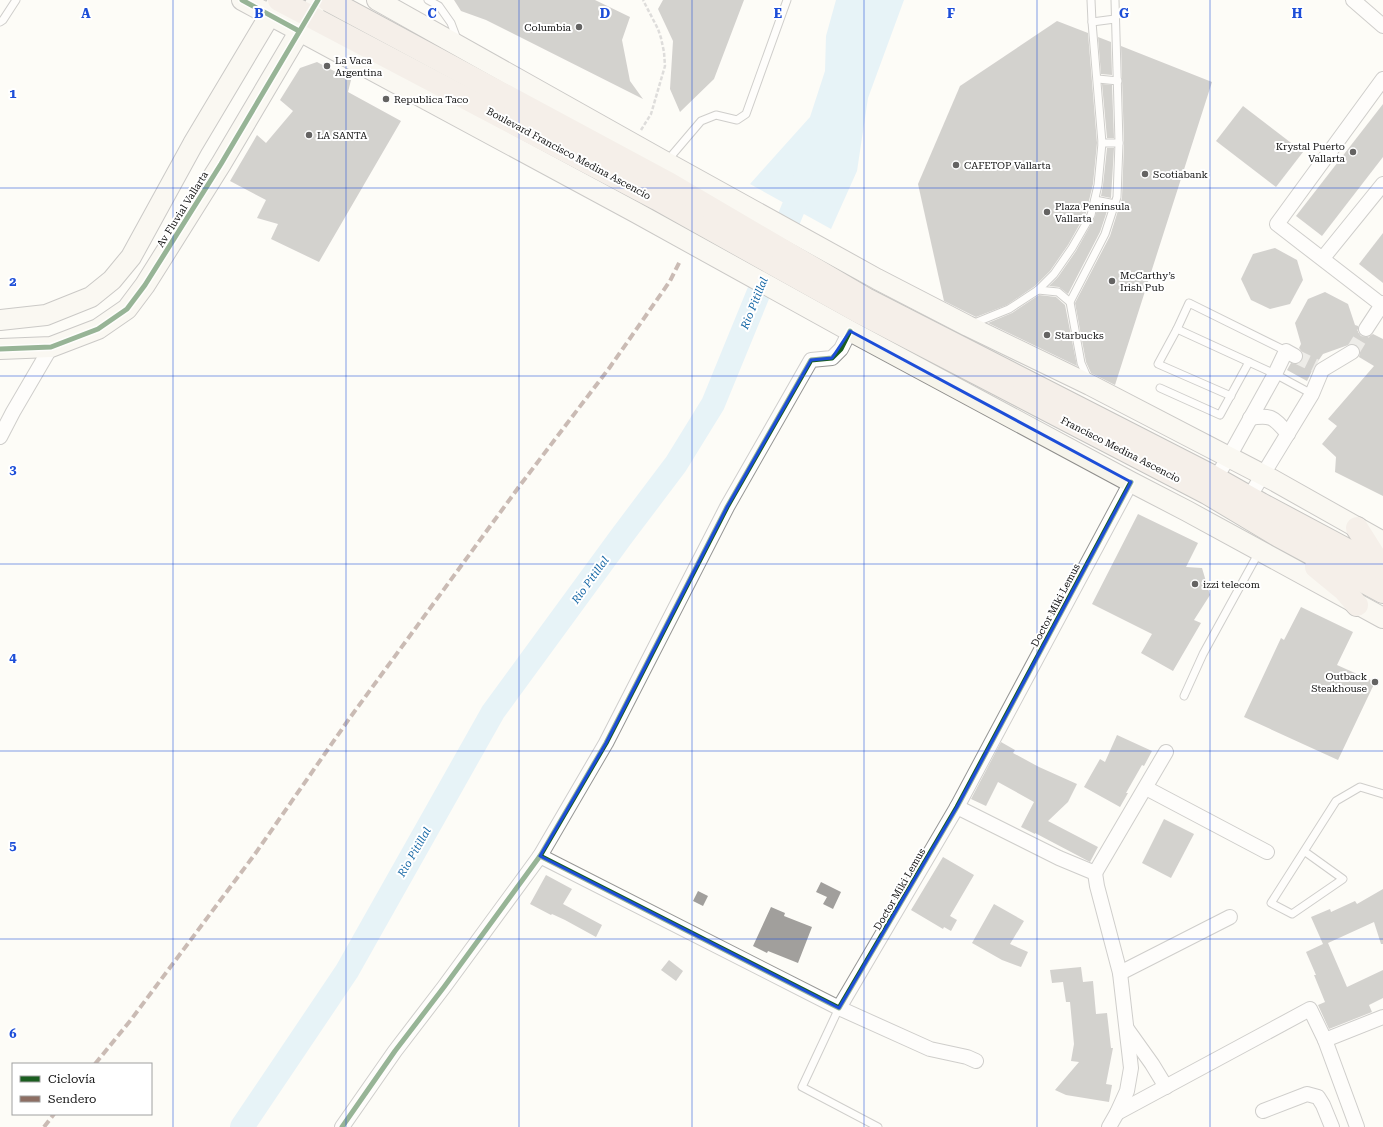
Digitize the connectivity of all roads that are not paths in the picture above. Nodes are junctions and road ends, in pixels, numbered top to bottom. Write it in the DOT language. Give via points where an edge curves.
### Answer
graph roads {
  1 [pos="16,0"];
  2 [pos="242,0"];
  3 [pos="328,0"];
  4 [pos="428,0"];
  5 [pos="787,0"];
  6 [pos="1091,0"];
  7 [pos="1115,0"];
  8 [pos="383,1"];
  9 [pos="1356,1"];
  10 [pos="274,8"];
  11 [pos="308,16"];
  12 [pos="1115,19"];
  13 [pos="0,22"];
  14 [pos="1092,22"];
  15 [pos="1383,26"];
  16 [pos="460,47"];
  17 [pos="1098,79"];
  18 [pos="1383,79"];
  19 [pos="1118,81"];
  20 [pos="1102,143"];
  21 [pos="1119,143"];
  22 [pos="669,179"];
  23 [pos="1383,184"];
  24 [pos="1095,200"];
  25 [pos="1115,204"];
  26 [pos="1323,258"];
  27 [pos="1038,290"];
  28 [pos="1070,302"];
  29 [pos="1382,304"];
  30 [pos="855,317"];
  31 [pos="0,320"];
  32 [pos="968,326"];
  33 [pos="1177,329"];
  34 [pos="1366,330"];
  35 [pos="51,347"];
  36 [pos="0,349"];
  37 [pos="1352,352"];
  38 [pos="1290,354"];
  39 [pos="1249,362"];
  40 [pos="1275,374"];
  41 [pos="1090,385"];
  42 [pos="1160,388"];
  43 [pos="1312,394"];
  44 [pos="1231,396"];
  45 [pos="1250,418"];
  46 [pos="1288,434"];
  47 [pos="0,437"];
  48 [pos="1229,456"];
  49 [pos="1263,474"];
  50 [pos="1131,482"];
  51 [pos="1211,486"];
  52 [pos="1244,505"];
  53 [pos="1357,528"];
  54 [pos="1279,536"];
  55 [pos="1383,542"];
  56 [pos="1259,552"];
  57 [pos="1383,569"];
  58 [pos="1383,592"];
  59 [pos="1357,604"];
  60 [pos="1383,618"];
  61 [pos="1184,696"];
  62 [pos="1166,752"];
  63 [pos="1146,788"];
  64 [pos="1383,794"];
  65 [pos="957,807"];
  66 [pos="1304,851"];
  67 [pos="1267,852"];
  68 [pos="540,856"];
  69 [pos="1095,872"];
  70 [pos="1230,917"];
  71 [pos="1120,973"];
  72 [pos="839,1008"];
  73 [pos="1383,1017"];
  74 [pos="1126,1029"];
  75 [pos="1325,1040"];
  76 [pos="976,1061"];
  77 [pos="1166,1087"];
  78 [pos="1263,1111"];
  79 [pos="1117,1113"];
  80 [pos="342,1127"];
  81 [pos="878,1127"];
  82 [pos="1108,1127"];
  83 [pos="1332,1127"];
  84 [pos="1357,1127"];
  1 -- 13 [label="lane"];
  2 -- 10 [label="main road"];
  3 -- 22 [label="highway, Boulevard Francisco Medina Ascencio"];
  4 -- 16 [label="lane" via="439,6 451,23"];
  5 -- 22 [label="lane" via="746,114 737,120 716,116 701,121"];
  6 -- 14 [label="lane"];
  7 -- 12 [label="lane"];
  8 -- 16 [label="main road"];
  9 -- 15 [label="street"];
  10 -- 11 [label="highway, Boulevard Francisco Medina Ascencio"];
  10 -- 31 [label="main road, Av Fluvial Vallarta" via="193,144 131,257 112,280 91,297 46,315"];
  11 -- 22 [label="highway, Boulevard Francisco Medina Ascencio"];
  11 -- 30 [label="main road" via="653,222"];
  11 -- 35 [label="main road, Av Fluvial Vallarta" via="221,164 145,285 127,309 98,329"];
  12 -- 14 [label="lane"];
  12 -- 19 [label="lane"];
  14 -- 17 [label="lane"];
  16 -- 22 [label="main road" via="632,144"];
  17 -- 19 [label="lane"];
  17 -- 20 [label="lane"];
  18 -- 26 [label="street" via="1277,224"];
  19 -- 21 [label="lane"];
  20 -- 21 [label="lane"];
  20 -- 24 [label="lane"];
  21 -- 25 [label="lane"];
  22 -- 30 [label="highway, Boulevard Francisco Medina Ascencio"];
  22 -- 32 [label="main road" via="877,279"];
  23 -- 26 [label="street"];
  24 -- 25 [label="lane"];
  24 -- 27 [label="lane" via="1091,215 1072,248 1054,274"];
  25 -- 28 [label="lane" via="1105,234"];
  26 -- 29 [label="street"];
  27 -- 28 [label="lane" via="1058,292"];
  27 -- 32 [label="lane" via="1009,309"];
  28 -- 41 [label="lane" via="1082,363"];
  29 -- 34 [label="street"];
  30 -- 50 [label="main road"];
  30 -- 51 [label="highway, Francisco Medina Ascencio"];
  30 -- 68 [label="street" via="841,349 832,358 811,360 727,507 606,743"];
  32 -- 41 [label="main road"];
  33 -- 38 [label="lane" via="1189,303"];
  33 -- 39 [label="lane"];
  33 -- 44 [label="lane" via="1158,364"];
  35 -- 36 [label="main road, Av Fluvial Vallarta"];
  35 -- 47 [label="street"];
  37 -- 43 [label="street" via="1319,368"];
  38 -- 40 [label="street"];
  39 -- 40 [label="lane"];
  39 -- 44 [label="lane"];
  40 -- 43 [label="lane"];
  40 -- 45 [label="street"];
  41 -- 48 [label="main road"];
  42 -- 44 [label="lane" via="1220,415"];
  43 -- 46 [label="street"];
  45 -- 46 [label="street" via="1265,416 1276,420"];
  45 -- 48 [label="street"];
  46 -- 49 [label="street"];
  48 -- 49 [label="main road"];
  48 -- 51 [label="street"];
  49 -- 52 [label="street"];
  49 -- 53 [label="main road"];
  50 -- 56 [label="main road"];
  50 -- 65 [label="street, Doctor Miki Lemus"];
  51 -- 52 [label="highway, Francisco Medina Ascencio"];
  52 -- 54 [label="highway, Francisco Medina Ascencio"];
  52 -- 57 [label="highway, Francisco Medina Ascencio"];
  53 -- 55 [label="main road"];
  53 -- 57 [label="highway"];
  54 -- 58 [label="highway, Francisco Medina Ascencio"];
  54 -- 59 [label="highway" via="1344,590"];
  56 -- 59 [label="main road"];
  56 -- 61 [label="lane" via="1205,650"];
  59 -- 60 [label="main road"];
  62 -- 63 [label="street"];
  63 -- 67 [label="street"];
  63 -- 69 [label="street"];
  64 -- 66 [label="lane" via="1360,787 1336,800"];
  65 -- 69 [label="street" via="1059,858"];
  65 -- 72 [label="street, Doctor Miki Lemus"];
  66 -- 66 [label="lane" via="1272,903 1292,914 1343,879"];
  68 -- 72 [label="street"];
  68 -- 80 [label="street" via="395,1051"];
  69 -- 71 [label="street"];
  70 -- 71 [label="street"];
  71 -- 74 [label="street"];
  72 -- 76 [label="street" via="930,1049"];
  72 -- 81 [label="lane" via="802,1087"];
  73 -- 75 [label="street"];
  74 -- 77 [label="street"];
  74 -- 79 [label="street" via="1131,1068 1127,1091"];
  75 -- 77 [label="street" via="1310,1009"];
  75 -- 84 [label="street"];
  77 -- 79 [label="street"];
  78 -- 83 [label="street" via="1307,1094 1318,1097 1324,1105"];
  79 -- 82 [label="street"];
}
